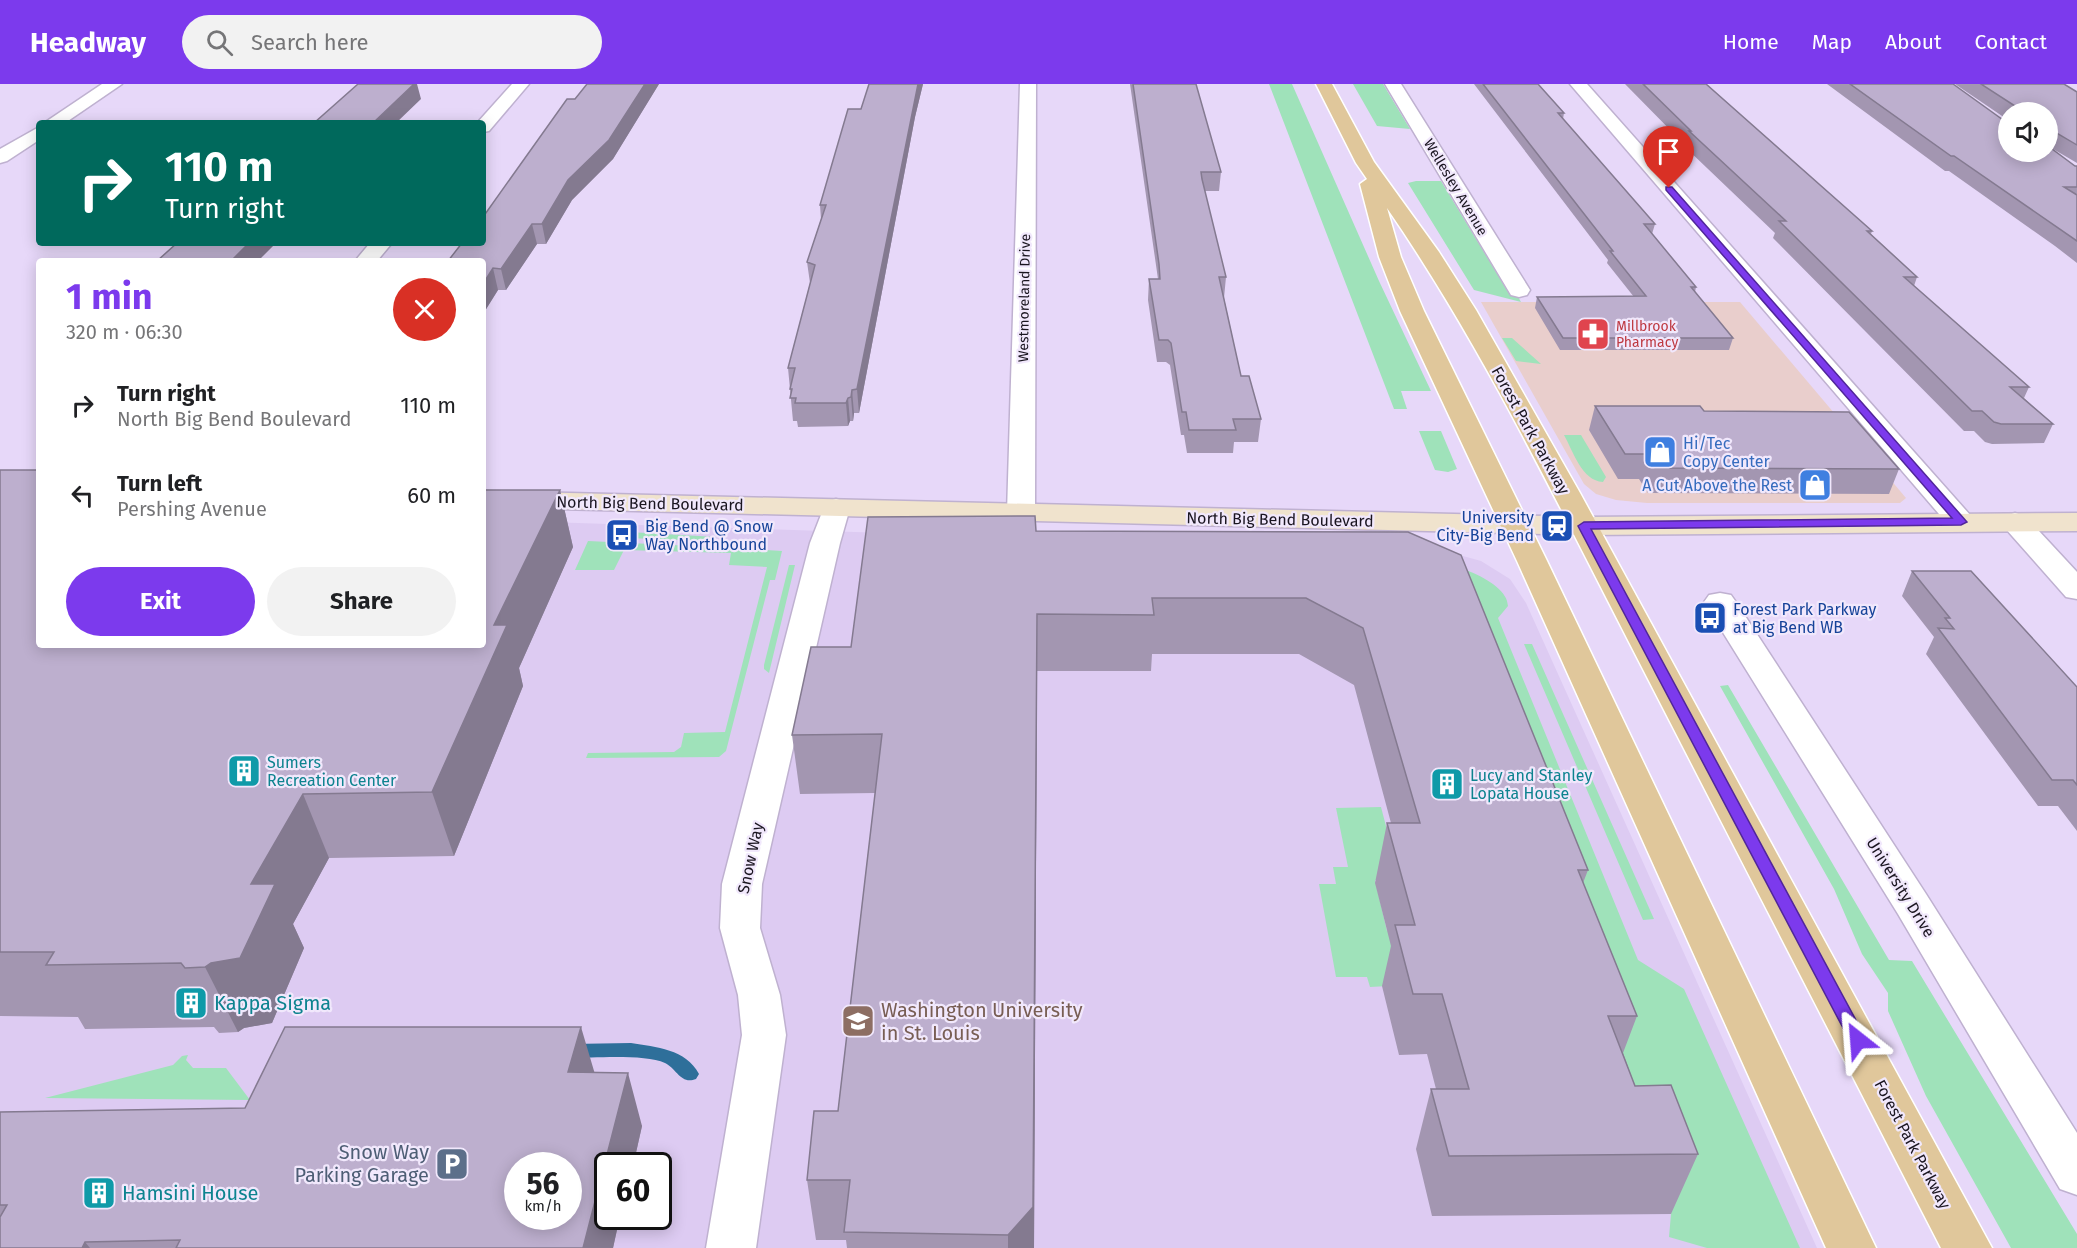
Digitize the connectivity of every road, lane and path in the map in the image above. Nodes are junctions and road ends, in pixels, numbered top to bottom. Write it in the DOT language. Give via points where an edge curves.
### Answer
graph roads {
  1 [pos="114,84"];
  2 [pos="521,84"];
  3 [pos="1028,84"];
  4 [pos="1324,84"];
  5 [pos="1393,84"];
  6 [pos="1578,84"];
  7 [pos="58,120"];
  8 [pos="486,124"];
  9 [pos="36,134"];
  10 [pos="0,157"];
  11 [pos="1365,163"];
  12 [pos="378,246"];
  13 [pos="368,258"];
  14 [pos="1519,290"];
  15 [pos="486,499"];
  16 [pos="836,508"];
  17 [pos="1021,513"];
  18 [pos="1961,522"];
  19 [pos="2015,522"];
  20 [pos="2077,522"];
  21 [pos="1514,524"];
  22 [pos="1584,526"];
  23 [pos="2077,590"];
  24 [pos="1720,602"];
  25 [pos="2077,1174"];
  26 [pos="731,1248"];
  27 [pos="1851,1248"];
  28 [pos="1967,1248"];
  1 -- 7 [label="street"];
  2 -- 8 [label="street"];
  3 -- 17 [label="street, Westmoreland Drive"];
  4 -- 11 [label="main road, Forest Park Parkway"];
  5 -- 14 [label="street, Wellesley Avenue"];
  6 -- 18 [label="street"];
  9 -- 10 [label="street"];
  11 -- 21 [label="main road, Forest Park Parkway" via="1390,257 1407,300"];
  11 -- 22 [label="main road, Forest Park Parkway" via="1458,300"];
  12 -- 13 [label="street"];
  15 -- 16 [label="main road, North Big Bend Boulevard"];
  16 -- 17 [label="main road, North Big Bend Boulevard"];
  16 -- 26 [label="street, Snow Way" via="742,884 740,928 759,995 764,1035"];
  17 -- 21 [label="main road, North Big Bend Boulevard"];
  18 -- 19 [label="main road, North Big Bend Boulevard"];
  18 -- 22 [label="main road, North Big Bend Boulevard"];
  19 -- 20 [label="main road, North Big Bend Boulevard"];
  19 -- 23 [label="street"];
  21 -- 22 [label="main road, North Big Bend Boulevard"];
  21 -- 27 [label="main road, Forest Park Parkway"];
  22 -- 28 [label="main road, Forest Park Parkway"];
  24 -- 25 [label="street, University Drive"];
}
